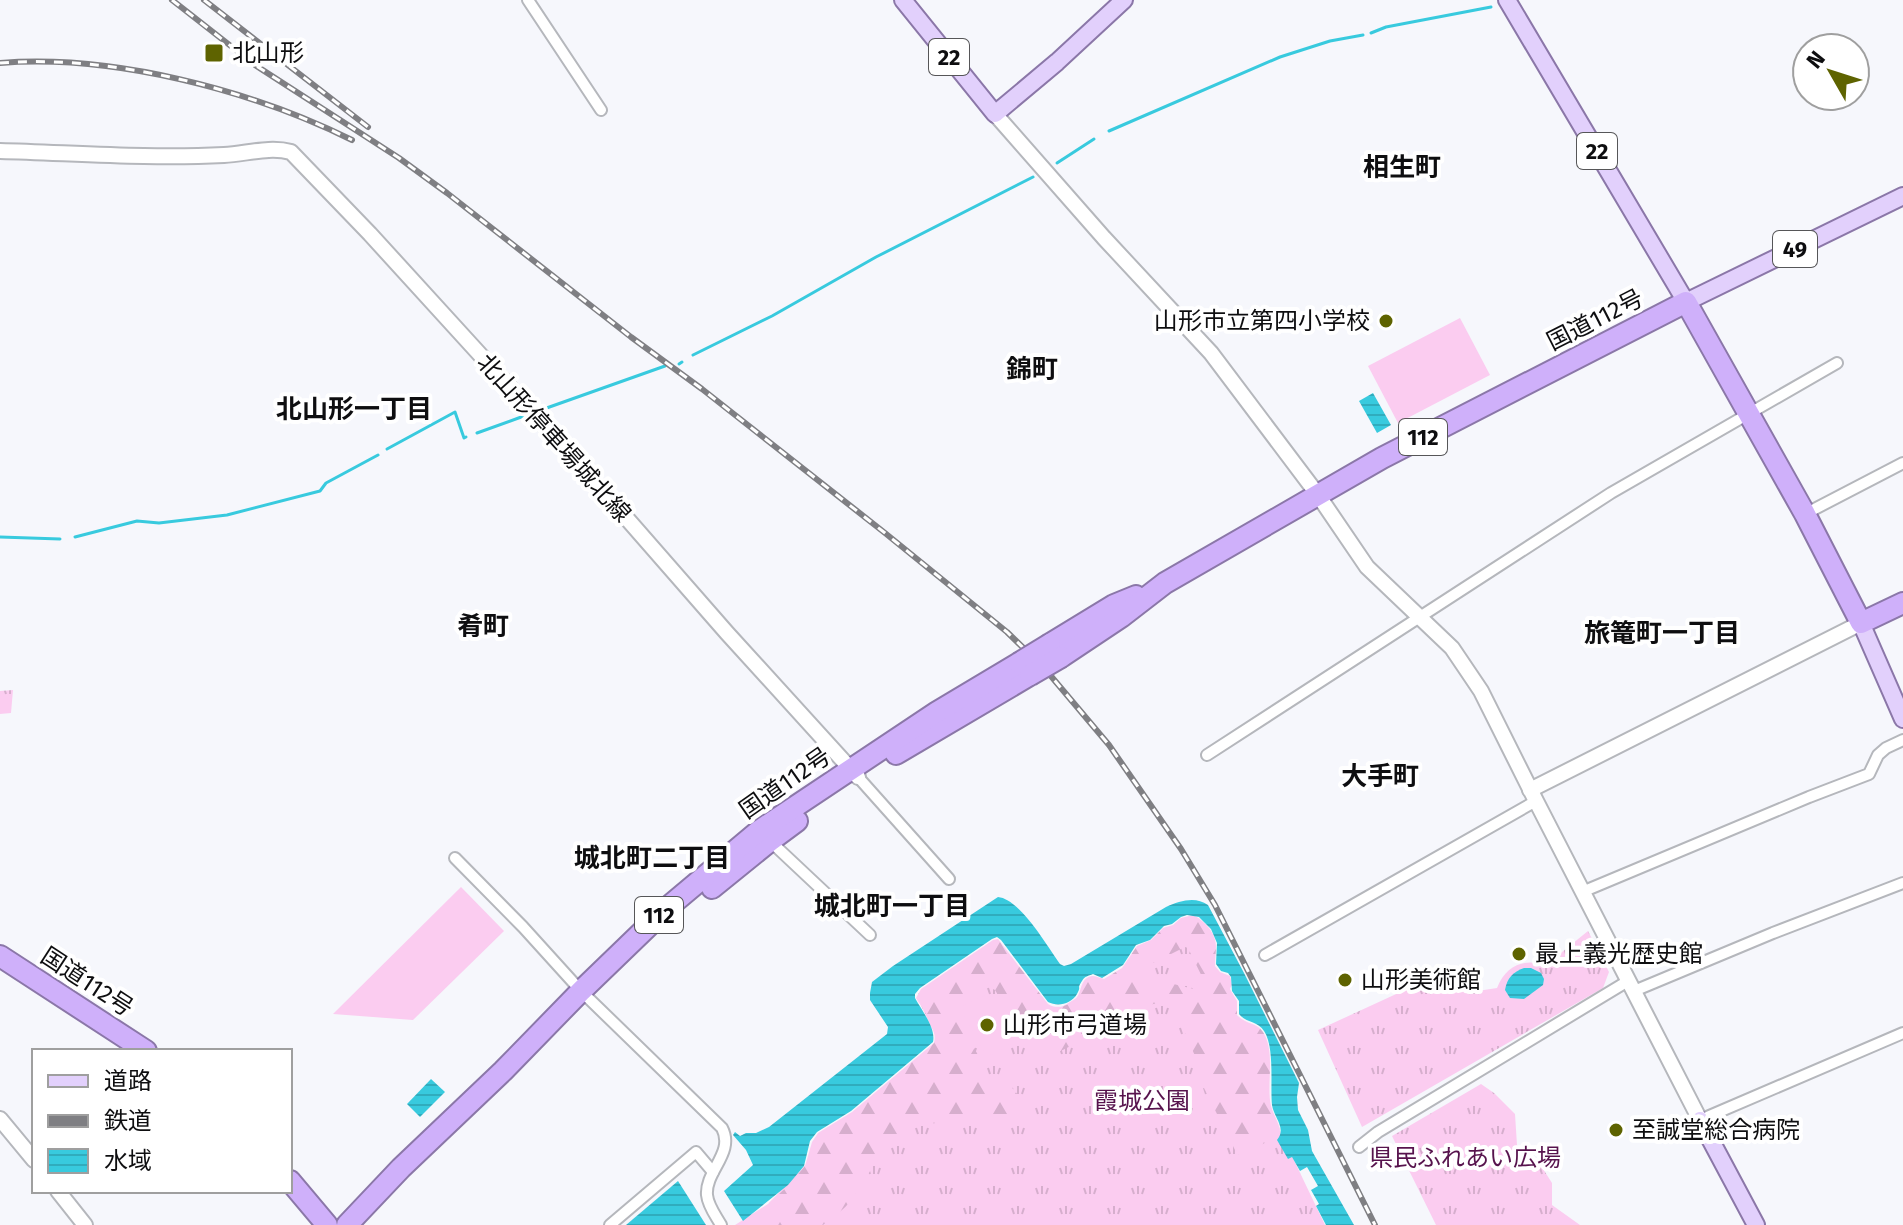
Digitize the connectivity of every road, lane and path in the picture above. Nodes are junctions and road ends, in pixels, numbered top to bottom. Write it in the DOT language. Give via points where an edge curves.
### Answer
graph roads {
  1 [pos="528,0"];
  2 [pos="903,0"];
  3 [pos="1124,0"];
  4 [pos="1507,0"];
  5 [pos="601,110"];
  6 [pos="995,114"];
  7 [pos="0,151"];
  8 [pos="1903,196"];
  9 [pos="1686,302"];
  10 [pos="1837,363"];
  11 [pos="1749,414"];
  12 [pos="1903,463"];
  13 [pos="1318,495"];
  14 [pos="1805,514"];
  15 [pos="1903,603"];
  16 [pos="1419,616"];
  17 [pos="1861,623"];
  18 [pos="1903,719"];
  19 [pos="1903,740"];
  20 [pos="1207,755"];
  21 [pos="854,772"];
  22 [pos="1533,796"];
  23 [pos="770,841"];
  24 [pos="455,858"];
  25 [pos="949,879"];
  26 [pos="1903,883"];
  27 [pos="1582,892"];
  28 [pos="870,935"];
  29 [pos="1265,955"];
  30 [pos="0,956"];
  31 [pos="1631,986"];
  32 [pos="586,995"];
  33 [pos="1903,1033"];
  34 [pos="143,1049"];
  35 [pos="0,1119"];
  36 [pos="1700,1120"];
  37 [pos="1359,1147"];
  38 [pos="32,1158"];
  39 [pos="713,1172"];
  40 [pos="292,1183"];
  41 [pos="60,1193"];
  42 [pos="85,1225"];
  43 [pos="327,1225"];
  44 [pos="347,1225"];
  45 [pos="358,1225"];
  46 [pos="610,1225"];
  47 [pos="721,1225"];
  48 [pos="1756,1225"];
  1 -- 5 [label="street"];
  2 -- 6 [label="main road, 22"];
  3 -- 6 [label="main road"];
  4 -- 9 [label="main road, 22"];
  6 -- 13 [label="street" via="1211,353"];
  7 -- 21 [label="street, 北山形停車場城北線" via="291,152"];
  8 -- 9 [label="main road, 49"];
  9 -- 11 [label="highway"];
  9 -- 13 [label="highway, 国道112号 / 112"];
  10 -- 11 [label="street"];
  11 -- 14 [label="highway"];
  11 -- 16 [label="street" via="1611,493"];
  12 -- 14 [label="street"];
  13 -- 16 [label="street" via="1367,567"];
  13 -- 21 [label="highway, 国道112号 / 112, bridge"];
  14 -- 17 [label="highway"];
  15 -- 17 [label="highway"];
  16 -- 20 [label="street"];
  16 -- 22 [label="street" via="1452,648 1474,680"];
  17 -- 18 [label="main road"];
  17 -- 22 [label="street"];
  19 -- 27 [label="street" via="1878,755 1869,774"];
  21 -- 23 [label="highway, 国道112号 / 112"];
  21 -- 25 [label="street"];
  21 -- 32 [label="highway, 国道112号 / 112" via="760,830 667,908"];
  22 -- 27 [label="street"];
  22 -- 29 [label="street"];
  23 -- 28 [label="street"];
  23 -- 32 [label="highway, 国道112号 / 112"];
  24 -- 32 [label="street"];
  26 -- 31 [label="street"];
  27 -- 31 [label="street"];
  30 -- 34 [label="highway, 国道112号"];
  31 -- 36 [label="street"];
  31 -- 37 [label="street"];
  32 -- 39 [label="street" via="722,1128 726,1143"];
  32 -- 44 [label="highway, 国道112号 / 112"];
  32 -- 45 [label="highway, 国道112号 / 112" via="443,1148"];
  33 -- 36 [label="street"];
  35 -- 38 [label="street"];
  36 -- 48 [label="main road"];
  39 -- 46 [label="street" via="696,1152"];
  39 -- 47 [label="street" via="707,1198"];
  40 -- 43 [label="highway"];
  41 -- 42 [label="street"];
}
